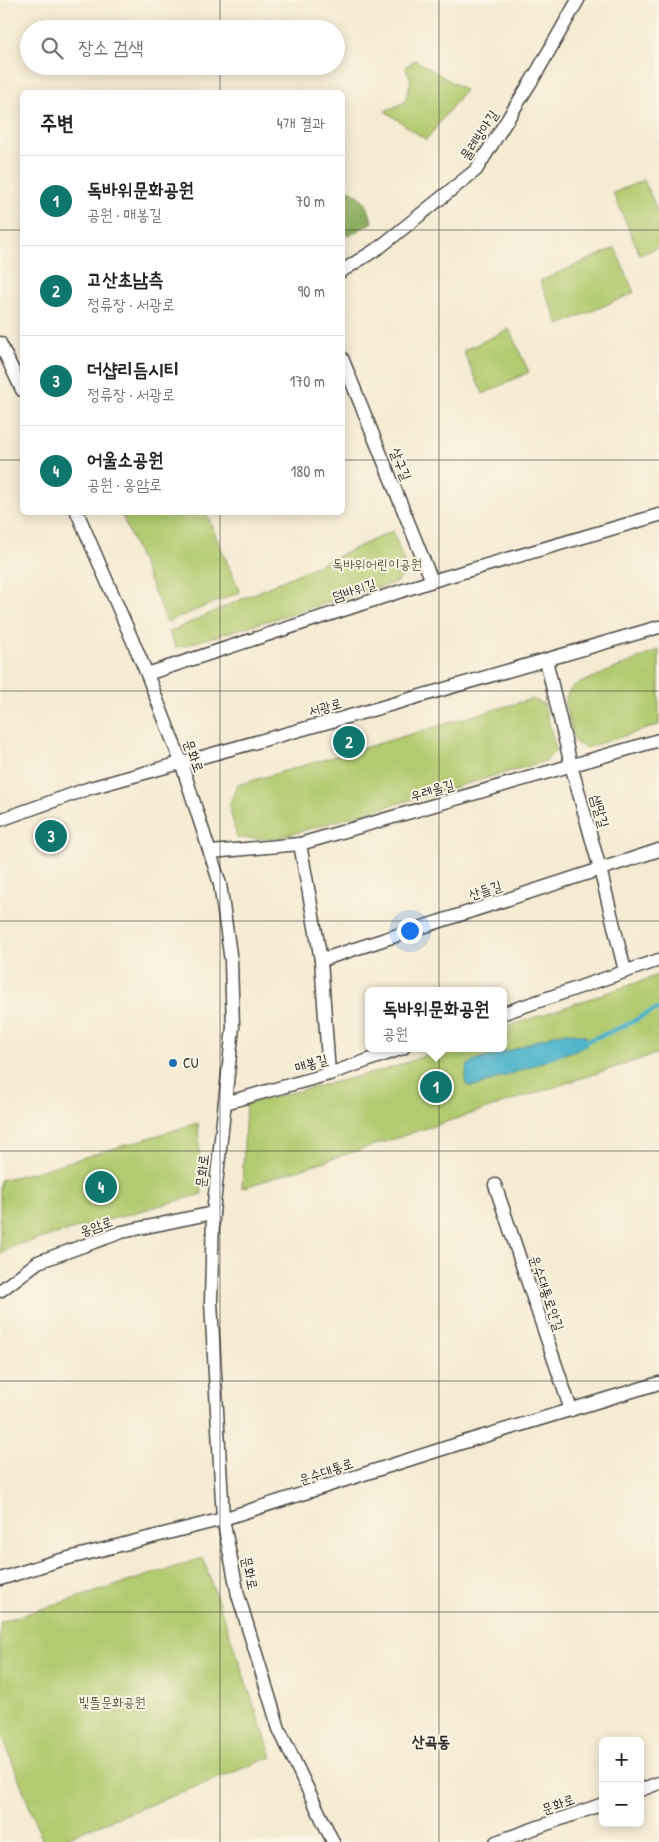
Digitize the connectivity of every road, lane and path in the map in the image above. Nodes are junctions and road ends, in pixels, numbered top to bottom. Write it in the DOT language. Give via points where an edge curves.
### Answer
graph roads {
  1 [pos="578,0"];
  2 [pos="345,269"];
  3 [pos="0,343"];
  4 [pos="345,365"];
  5 [pos="20,386"];
  6 [pos="77,515"];
  7 [pos="659,515"];
  8 [pos="432,581"];
  9 [pos="659,627"];
  10 [pos="546,660"];
  11 [pos="147,674"];
  12 [pos="659,740"];
  13 [pos="181,762"];
  14 [pos="571,764"];
  15 [pos="0,820"];
  16 [pos="300,844"];
  17 [pos="659,850"];
  18 [pos="211,852"];
  19 [pos="600,869"];
  20 [pos="321,960"];
  21 [pos="659,960"];
  22 [pos="625,971"];
  23 [pos="507,1012"];
  24 [pos="392,1052"];
  25 [pos="329,1074"];
  26 [pos="225,1103"];
  27 [pos="495,1185"];
  28 [pos="213,1213"];
  29 [pos="0,1291"];
  30 [pos="659,1383"];
  31 [pos="571,1410"];
  32 [pos="223,1519"];
  33 [pos="0,1579"];
  34 [pos="659,1783"];
  35 [pos="644,1789"];
  36 [pos="599,1805"];
  37 [pos="333,1842"];
  38 [pos="496,1842"];
  1 -- 2 [label="street, 물레방아길" via="476,170 380,247"];
  3 -- 5 [label="street"];
  4 -- 8 [label="street, 살구길"];
  6 -- 11 [label="street, 문화로"];
  7 -- 8 [label="street, 덤바위길"];
  8 -- 11 [label="street, 덤바위길"];
  9 -- 10 [label="street, 서광로"];
  10 -- 13 [label="street, 서광로"];
  10 -- 14 [label="street, 샘말길"];
  11 -- 13 [label="street, 문화로"];
  12 -- 14 [label="street, 우레울길"];
  13 -- 15 [label="street, 서광로" via="90,788"];
  13 -- 18 [label="street, 문화로"];
  14 -- 16 [label="street, 우레울길"];
  14 -- 19 [label="street, 샘말길"];
  16 -- 18 [label="street, 우레울길"];
  16 -- 20 [label="street"];
  17 -- 19 [label="street, 산들길"];
  18 -- 26 [label="street, 문화로" via="220,884 231,961 233,1027"];
  19 -- 20 [label="street, 산들길"];
  19 -- 22 [label="street, 샘말길"];
  20 -- 25 [label="street"];
  21 -- 22 [label="street"];
  22 -- 23 [label="street"];
  24 -- 25 [label="street, 매봉길"];
  25 -- 26 [label="street, 매봉길"];
  26 -- 28 [label="street, 문화로"];
  27 -- 31 [label="street, 운수대통로안길"];
  28 -- 29 [label="street, 옹암로" via="122,1232 38,1262"];
  28 -- 32 [label="street, 문화로" via="211,1302"];
  30 -- 31 [label="street, 운수대통로"];
  31 -- 32 [label="street, 운수대통로"];
  32 -- 33 [label="street, 운수대통로" via="56,1561"];
  32 -- 37 [label="street, 문화로" via="238,1595 279,1729"];
  34 -- 35 [label="street"];
  36 -- 38 [label="street, 문화로"];
}
